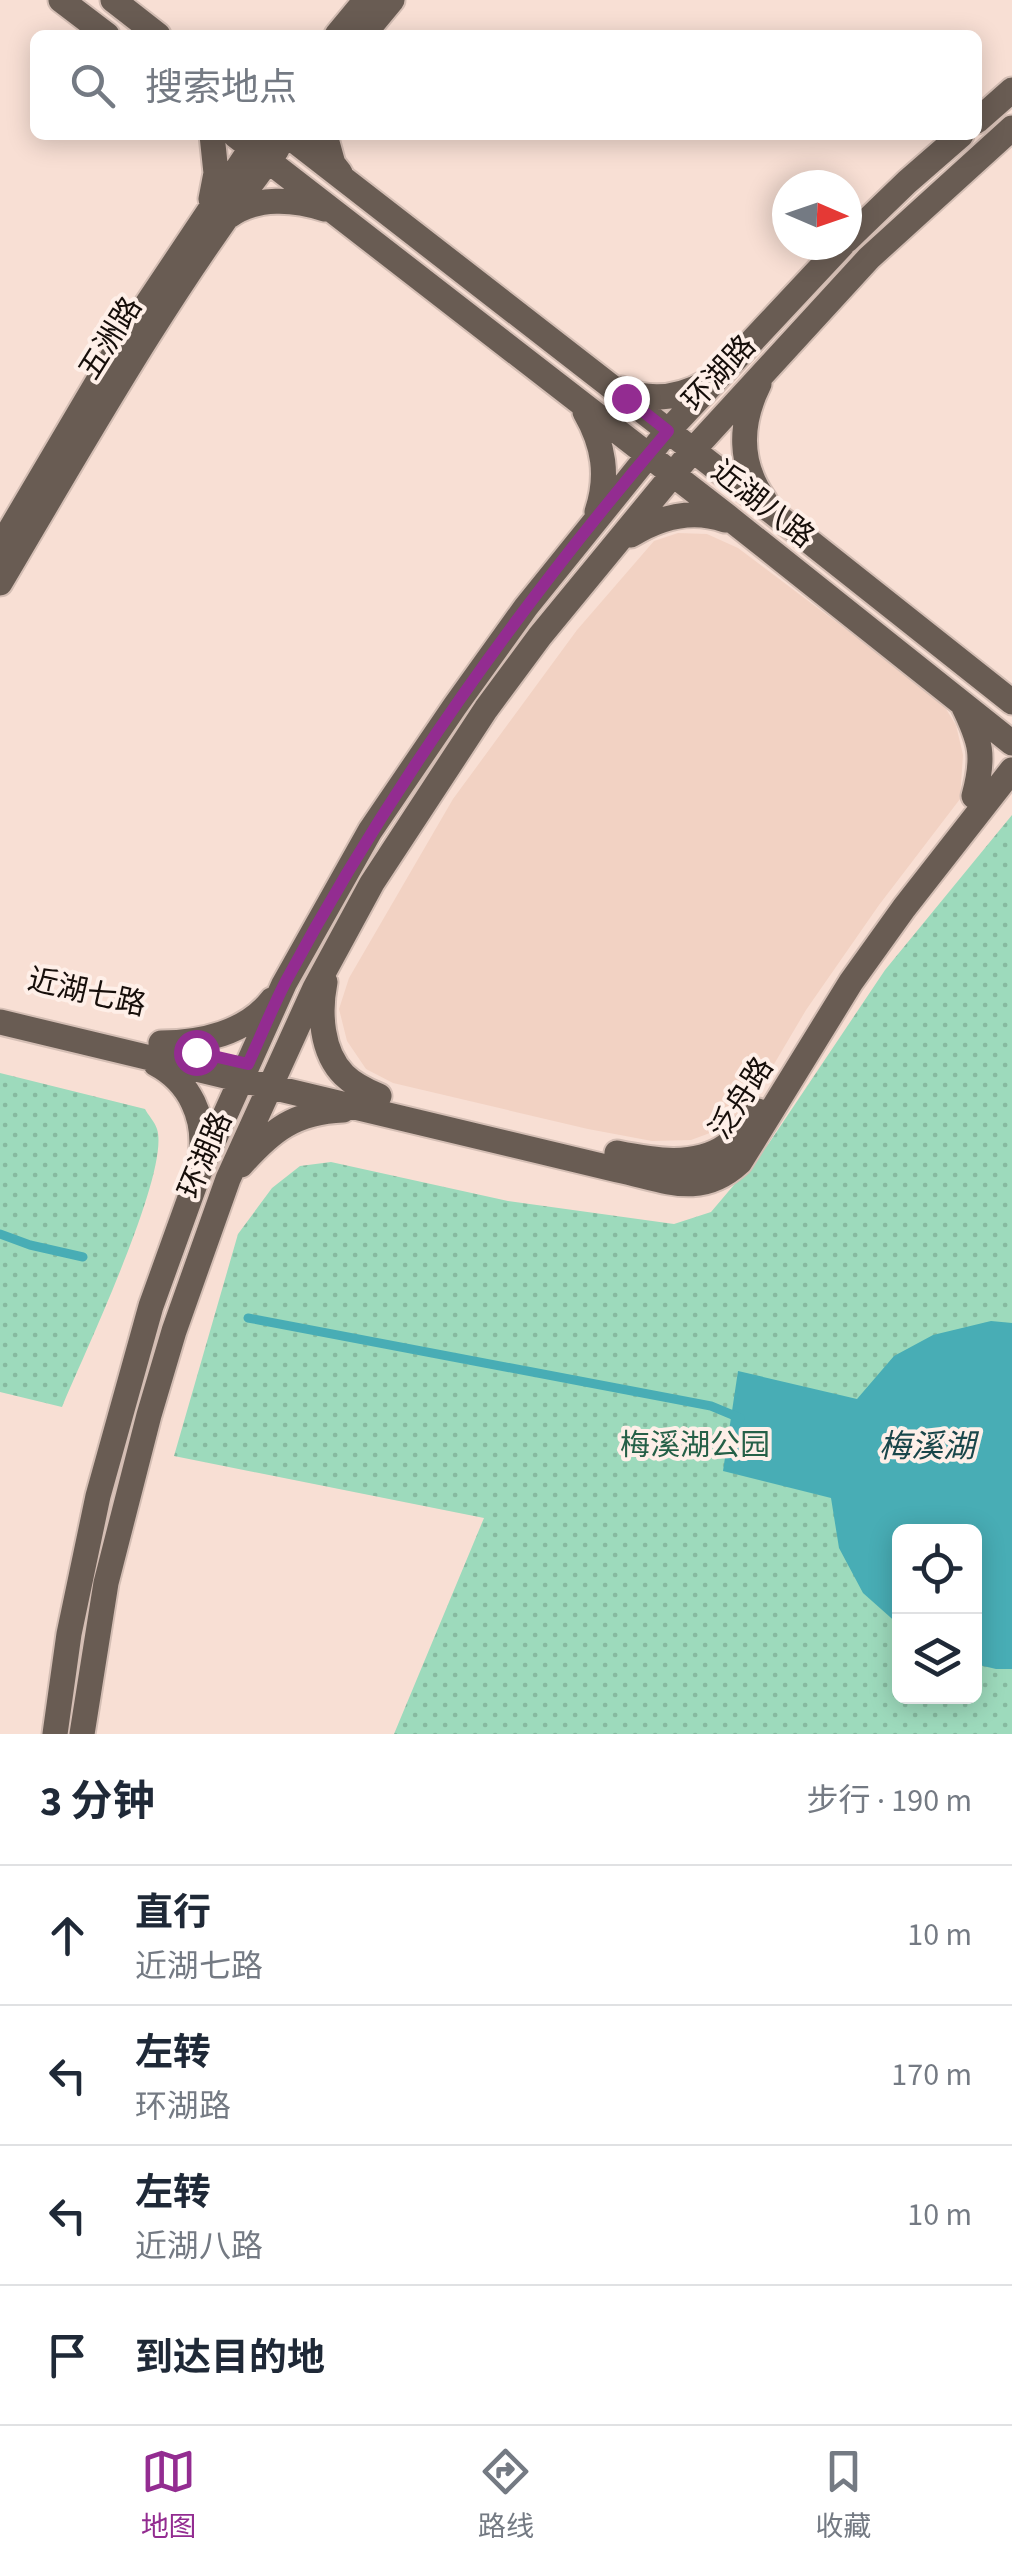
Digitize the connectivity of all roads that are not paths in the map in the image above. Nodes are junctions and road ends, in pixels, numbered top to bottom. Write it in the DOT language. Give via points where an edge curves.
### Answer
graph roads {
  1 [pos="61,0"];
  2 [pos="113,0"];
  3 [pos="366,0"];
  4 [pos="392,0"];
  5 [pos="100,30"];
  6 [pos="152,30"];
  7 [pos="341,30"];
  8 [pos="367,30"];
  9 [pos="1012,90"];
  10 [pos="982,117"];
  11 [pos="1012,128"];
  12 [pos="213,140"];
  13 [pos="293,140"];
  14 [pos="326,140"];
  15 [pos="954,140"];
  16 [pos="253,144"];
  17 [pos="345,182"];
  18 [pos="330,210"];
  19 [pos="217,213"];
  20 [pos="862,225"];
  21 [pos="827,260"];
  22 [pos="734,361"];
  23 [pos="764,372"];
  24 [pos="606,383"];
  25 [pos="580,404"];
  26 [pos="668,431"];
  27 [pos="692,450"];
  28 [pos="648,455"];
  29 [pos="672,475"];
  30 [pos="774,514"];
  31 [pos="594,522"];
  32 [pos="738,525"];
  33 [pos="618,542"];
  34 [pos="0,547"];
  35 [pos="0,583"];
  36 [pos="982,678"];
  37 [pos="1012,686"];
  38 [pos="960,701"];
  39 [pos="1012,702"];
  40 [pos="1012,745"];
  41 [pos="1012,770"];
  42 [pos="974,796"];
  43 [pos="330,961"];
  44 [pos="284,984"];
  45 [pos="0,1004"];
  46 [pos="0,1022"];
  47 [pos="150,1049"];
  48 [pos="245,1072"];
  49 [pos="273,1079"];
  50 [pos="375,1104"];
  51 [pos="199,1173"];
  52 [pos="228,1179"];
  53 [pos="55,1734"];
  54 [pos="82,1734"];
  1 -- 5 [label="main road"];
  2 -- 6 [label="main road"];
  3 -- 7 [label="main road"];
  4 -- 8 [label="main road"];
  9 -- 10 [label="main road"];
  11 -- 23 [label="main road, 环湖路" via="869,258"];
  12 -- 19 [label="main road"];
  13 -- 17 [label="main road, 近湖八路"];
  14 -- 17 [label="main road"];
  15 -- 20 [label="main road, 环湖路"];
  16 -- 18 [label="main road, 近湖八路"];
  16 -- 19 [label="main road, 五洲路"];
  17 -- 24 [label="main road, 近湖八路"];
  18 -- 19 [label="main road" via="265,202"];
  18 -- 25 [label="main road, 近湖八路"];
  19 -- 34 [label="main road, 五洲路" via="117,349"];
  19 -- 35 [label="main road, 五洲路"];
  21 -- 22 [label="main road, 环湖路"];
  22 -- 24 [label="main road" via="680,395 633,395"];
  22 -- 26 [label="main road, 环湖路"];
  23 -- 27 [label="main road, 环湖路"];
  23 -- 30 [label="main road" via="750,402 745,458 752,483"];
  24 -- 26 [label="main road, 近湖八路"];
  25 -- 28 [label="main road, 近湖八路"];
  25 -- 31 [label="main road" via="604,457"];
  26 -- 27 [label="main road, 近湖八路"];
  26 -- 28 [label="main road, 环湖路"];
  27 -- 29 [label="main road, 环湖路"];
  27 -- 30 [label="main road, 近湖八路"];
  28 -- 29 [label="main road, 近湖八路"];
  28 -- 31 [label="main road, 环湖路"];
  29 -- 32 [label="main road, 近湖八路"];
  29 -- 33 [label="main road, 环湖路"];
  30 -- 36 [label="main road, 近湖八路"];
  31 -- 44 [label="main road, 环湖路" via="526,606 402,784"];
  32 -- 33 [label="main road" via="674,515"];
  32 -- 38 [label="main road, 近湖八路"];
  33 -- 43 [label="main road, 环湖路" via="486,710 372,883"];
  36 -- 37 [label="main road"];
  36 -- 39 [label="main road, 近湖八路"];
  38 -- 40 [label="main road, 近湖八路"];
  38 -- 42 [label="main road" via="981,750"];
  40 -- 42 [label="main road, 泛舟路"];
  41 -- 50 [label="main road, 泛舟路" via="851,982 748,1150 710,1183 672,1182"];
  42 -- 50 [label="main road, 泛舟路" via="872,929 759,1110 708,1156 644,1159"];
  43 -- 49 [label="main road, 环湖路"];
  43 -- 50 [label="main road" via="322,999 332,1059"];
  44 -- 47 [label="main road" via="268,1006 224,1033"];
  44 -- 48 [label="main road, 环湖路"];
  45 -- 47 [label="main road, 近湖七路"];
  46 -- 47 [label="main road, 近湖七路"];
  47 -- 48 [label="main road, 近湖七路"];
  47 -- 51 [label="main road" via="194,1102 201,1123"];
  48 -- 49 [label="main road, 近湖七路"];
  48 -- 51 [label="main road, 环湖路"];
  49 -- 50 [label="main road, 泛舟路"];
  49 -- 52 [label="main road, 环湖路"];
  50 -- 52 [label="main road" via="296,1118"];
  51 -- 53 [label="main road, 环湖路" via="150,1306 98,1496"];
  52 -- 54 [label="main road, 环湖路" via="140,1446 106,1583"];
}
